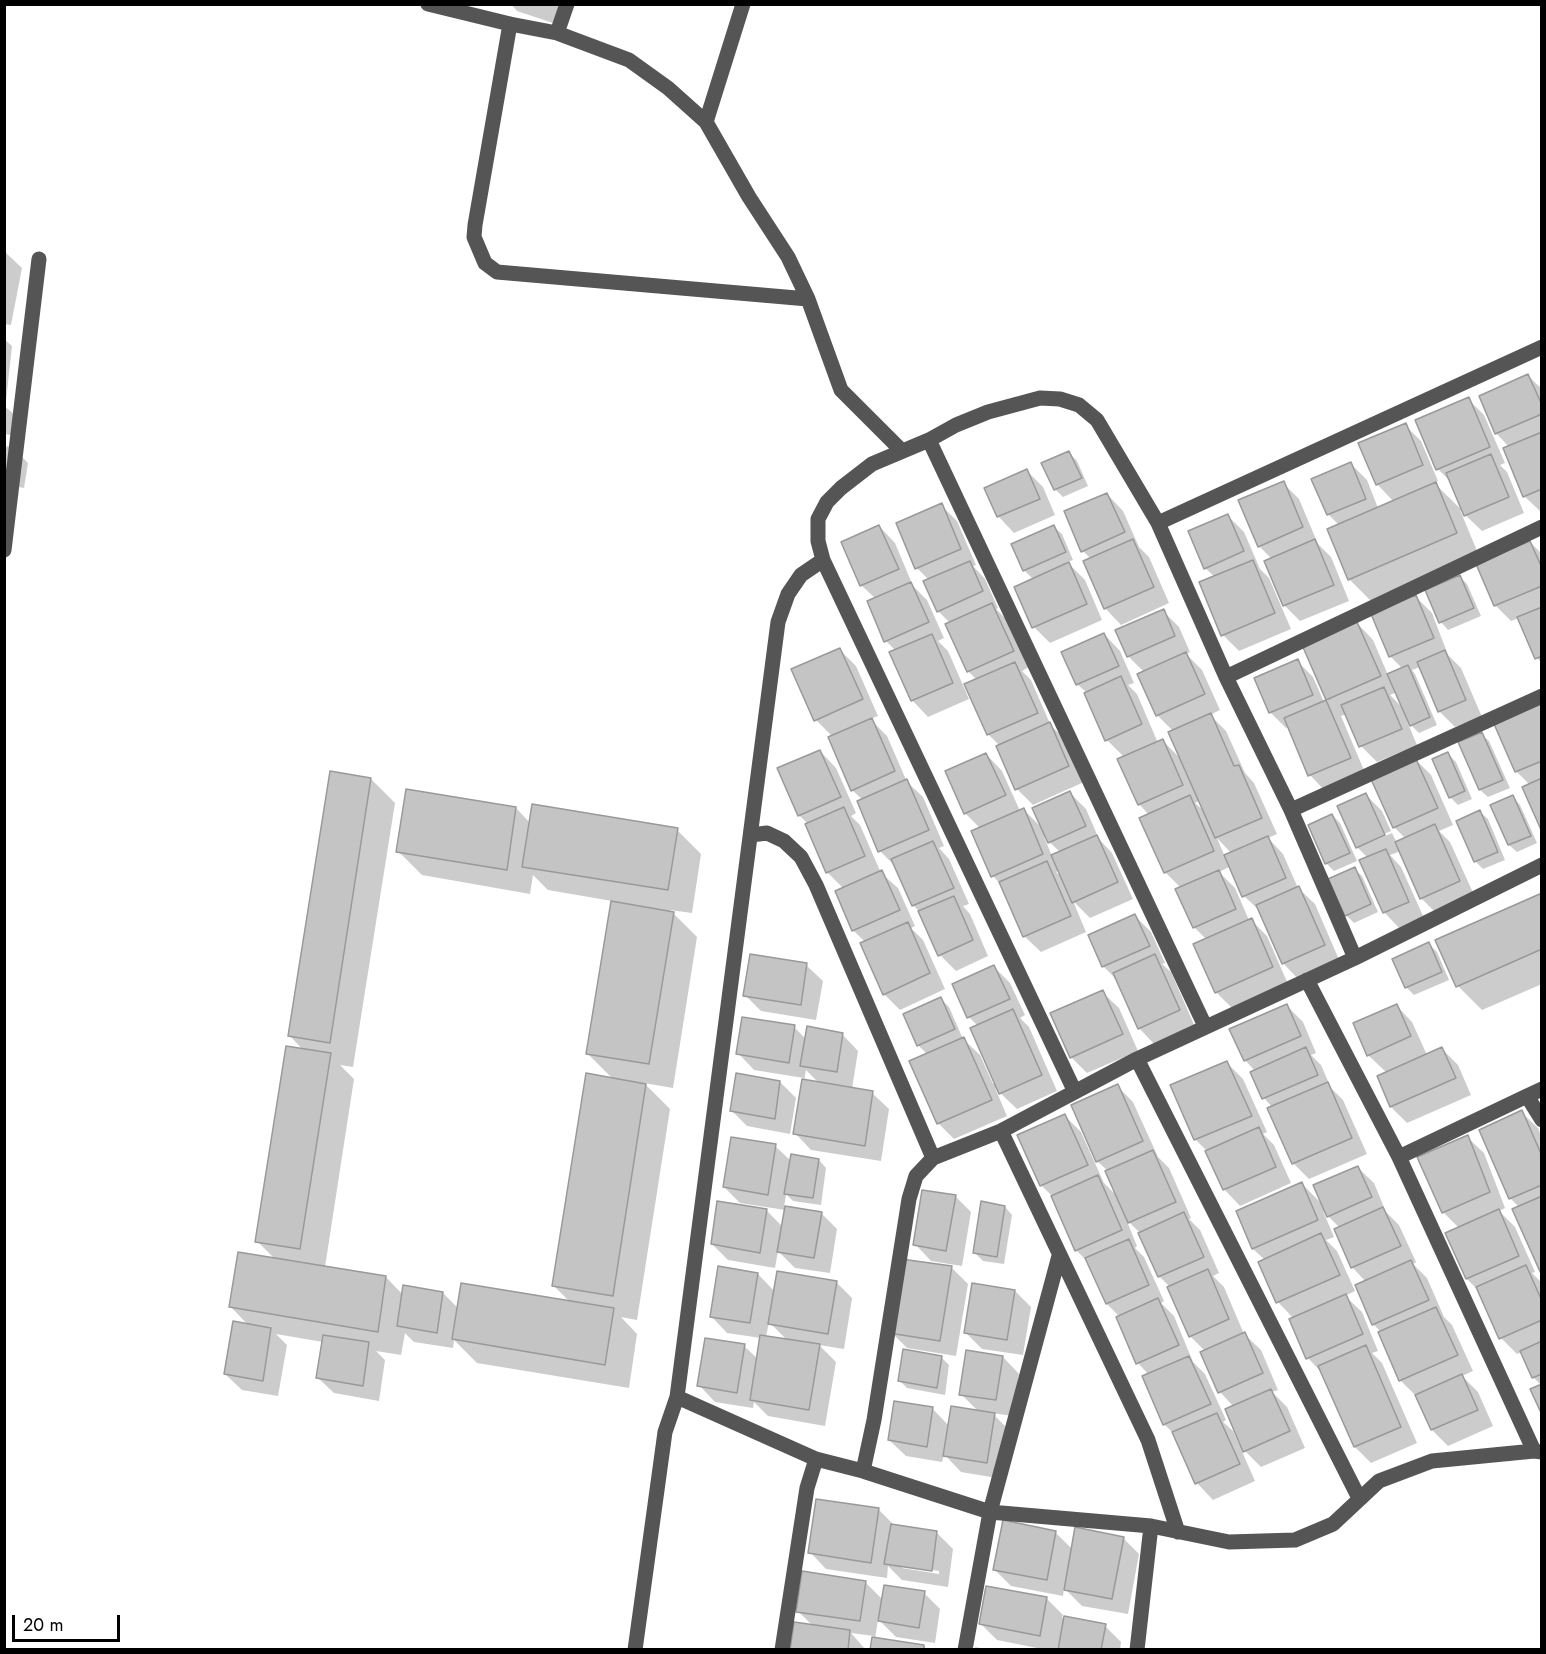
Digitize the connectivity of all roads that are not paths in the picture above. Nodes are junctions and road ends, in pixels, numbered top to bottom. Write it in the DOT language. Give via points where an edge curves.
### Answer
graph roads {
  1 [pos="428,4"];
  2 [pos="567,4"];
  3 [pos="743,4"];
  4 [pos="510,24"];
  5 [pos="557,33"];
  6 [pos="706,122"];
  7 [pos="39,259"];
  8 [pos="808,299"];
  9 [pos="1542,348"];
  10 [pos="928,440"];
  11 [pos="902,451"];
  12 [pos="7,510"];
  13 [pos="1158,523"];
  14 [pos="1542,528"];
  15 [pos="4,549"];
  16 [pos="823,560"];
  17 [pos="1226,677"];
  18 [pos="1542,696"];
  19 [pos="1291,810"];
  20 [pos="751,835"];
  21 [pos="1542,865"];
  22 [pos="1355,958"];
  23 [pos="1307,980"];
  24 [pos="1205,1026"];
  25 [pos="1137,1059"];
  26 [pos="1542,1089"];
  27 [pos="1075,1092"];
  28 [pos="1527,1096"];
  29 [pos="1542,1120"];
  30 [pos="1001,1131"];
  31 [pos="1399,1157"];
  32 [pos="933,1158"];
  33 [pos="1059,1256"];
  34 [pos="677,1397"];
  35 [pos="1538,1452"];
  36 [pos="816,1459"];
  37 [pos="862,1471"];
  38 [pos="1359,1498"];
  39 [pos="990,1512"];
  40 [pos="1151,1526"];
  41 [pos="1178,1532"];
  42 [pos="635,1650"];
  43 [pos="782,1650"];
  44 [pos="965,1650"];
  45 [pos="1137,1650"];
  1 -- 4 [label="street"];
  2 -- 5 [label="street"];
  3 -- 6 [label="street"];
  4 -- 5 [label="street"];
  4 -- 8 [label="street" via="475,225 474,237 485,263 497,272"];
  5 -- 6 [label="street" via="629,60"];
  6 -- 8 [label="street" via="788,257"];
  7 -- 12 [label="street"];
  8 -- 11 [label="street" via="841,390"];
  9 -- 13 [label="street"];
  10 -- 11 [label="street"];
  10 -- 13 [label="street" via="988,412 1040,398 1079,405 1097,420 1112,442"];
  10 -- 24 [label="street"];
  11 -- 16 [label="street" via="872,464 827,502 818,519"];
  12 -- 15 [label="street"];
  13 -- 17 [label="street"];
  14 -- 17 [label="street"];
  16 -- 20 [label="street" via="801,575 788,594 778,622"];
  16 -- 27 [label="street"];
  17 -- 19 [label="street"];
  18 -- 19 [label="street"];
  19 -- 22 [label="street"];
  20 -- 32 [label="street" via="767,833 784,841 801,857"];
  20 -- 34 [label="street"];
  21 -- 22 [label="street"];
  22 -- 23 [label="street"];
  23 -- 24 [label="street"];
  23 -- 31 [label="street"];
  24 -- 25 [label="street"];
  25 -- 27 [label="street"];
  25 -- 38 [label="street"];
  26 -- 28 [label="street"];
  27 -- 30 [label="street"];
  28 -- 29 [label="street"];
  28 -- 31 [label="street"];
  30 -- 32 [label="street"];
  30 -- 33 [label="street"];
  31 -- 35 [label="street"];
  32 -- 37 [label="street" via="916,1176 909,1199 874,1420"];
  33 -- 39 [label="street"];
  33 -- 41 [label="street" via="1148,1440"];
  34 -- 36 [label="street"];
  34 -- 42 [label="street" via="665,1432"];
  35 -- 38 [label="street" via="1431,1461 1379,1481"];
  36 -- 37 [label="street"];
  36 -- 43 [label="street" via="807,1488"];
  37 -- 39 [label="street"];
  38 -- 41 [label="street" via="1333,1524 1295,1540 1229,1542"];
  39 -- 40 [label="street"];
  39 -- 44 [label="street"];
  40 -- 41 [label="street"];
  40 -- 45 [label="street"];
}
